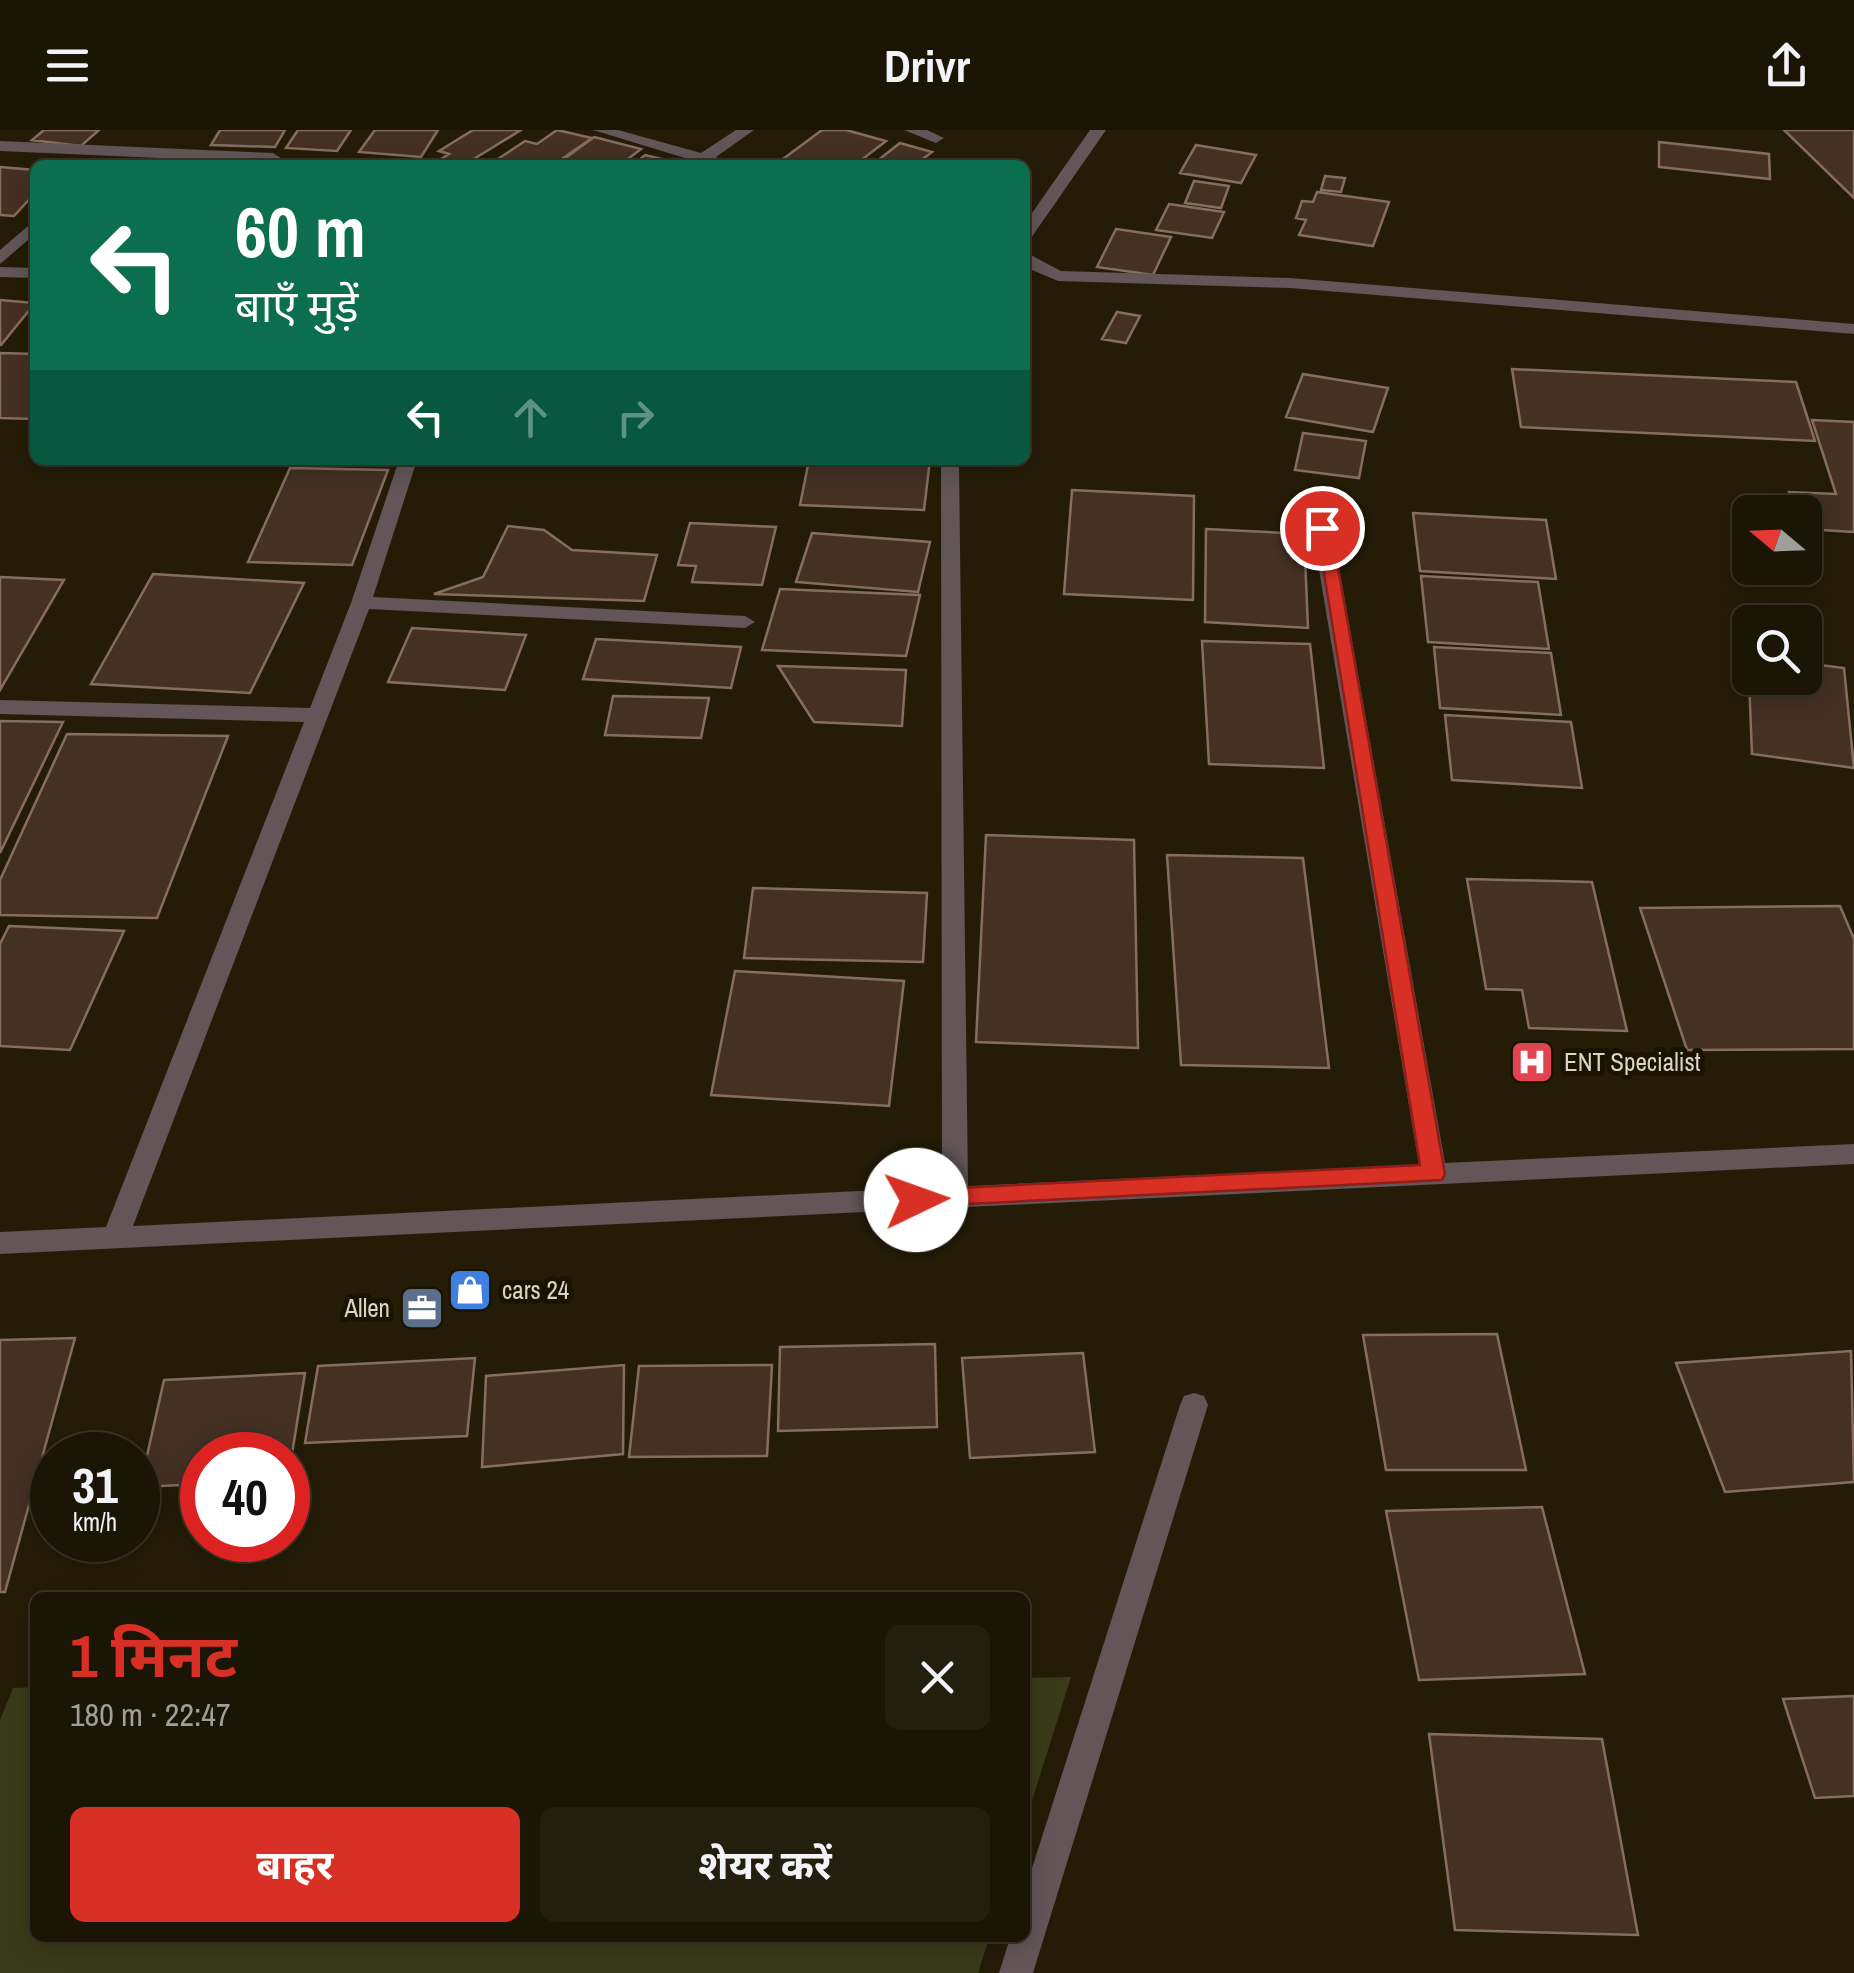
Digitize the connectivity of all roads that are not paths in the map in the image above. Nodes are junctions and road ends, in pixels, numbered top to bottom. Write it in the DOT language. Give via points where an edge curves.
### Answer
graph roads {
  1 [pos="132,130"];
  2 [pos="601,130"];
  3 [pos="746,130"];
  4 [pos="912,130"];
  5 [pos="1098,130"];
  6 [pos="936,138"];
  7 [pos="0,146"];
  8 [pos="110,151"];
  9 [pos="273,158"];
  10 [pos="702,159"];
  11 [pos="101,160"];
  12 [pos="706,160"];
  13 [pos="1030,228"];
  14 [pos="30,230"];
  15 [pos="0,260"];
  16 [pos="1030,264"];
  17 [pos="0,272"];
  18 [pos="30,273"];
  19 [pos="1854,329"];
  20 [pos="406,465"];
  21 [pos="950,466"];
  22 [pos="1322,528"];
  23 [pos="360,603"];
  24 [pos="746,622"];
  25 [pos="0,707"];
  26 [pos="317,715"];
  27 [pos="1854,1154"];
  28 [pos="1434,1174"];
  29 [pos="954,1198"];
  30 [pos="115,1238"];
  31 [pos="0,1244"];
  32 [pos="1194,1406"];
  33 [pos="1030,1928"];
  34 [pos="1026,1942"];
  35 [pos="1016,1973"];
  1 -- 8 [label="street"];
  2 -- 10 [label="street"];
  3 -- 10 [label="street"];
  4 -- 6 [label="street"];
  5 -- 13 [label="street"];
  7 -- 8 [label="street"];
  8 -- 9 [label="street"];
  8 -- 11 [label="street"];
  10 -- 12 [label="street"];
  14 -- 15 [label="street"];
  16 -- 19 [label="street" via="1058,276 1290,283"];
  17 -- 18 [label="street"];
  20 -- 23 [label="street"];
  21 -- 29 [label="street"];
  22 -- 28 [label="street"];
  23 -- 24 [label="street"];
  23 -- 26 [label="street"];
  25 -- 26 [label="street"];
  26 -- 30 [label="street"];
  27 -- 28 [label="street"];
  28 -- 29 [label="street"];
  29 -- 30 [label="street"];
  30 -- 31 [label="street"];
  32 -- 33 [label="street"];
  34 -- 35 [label="street"];
}
